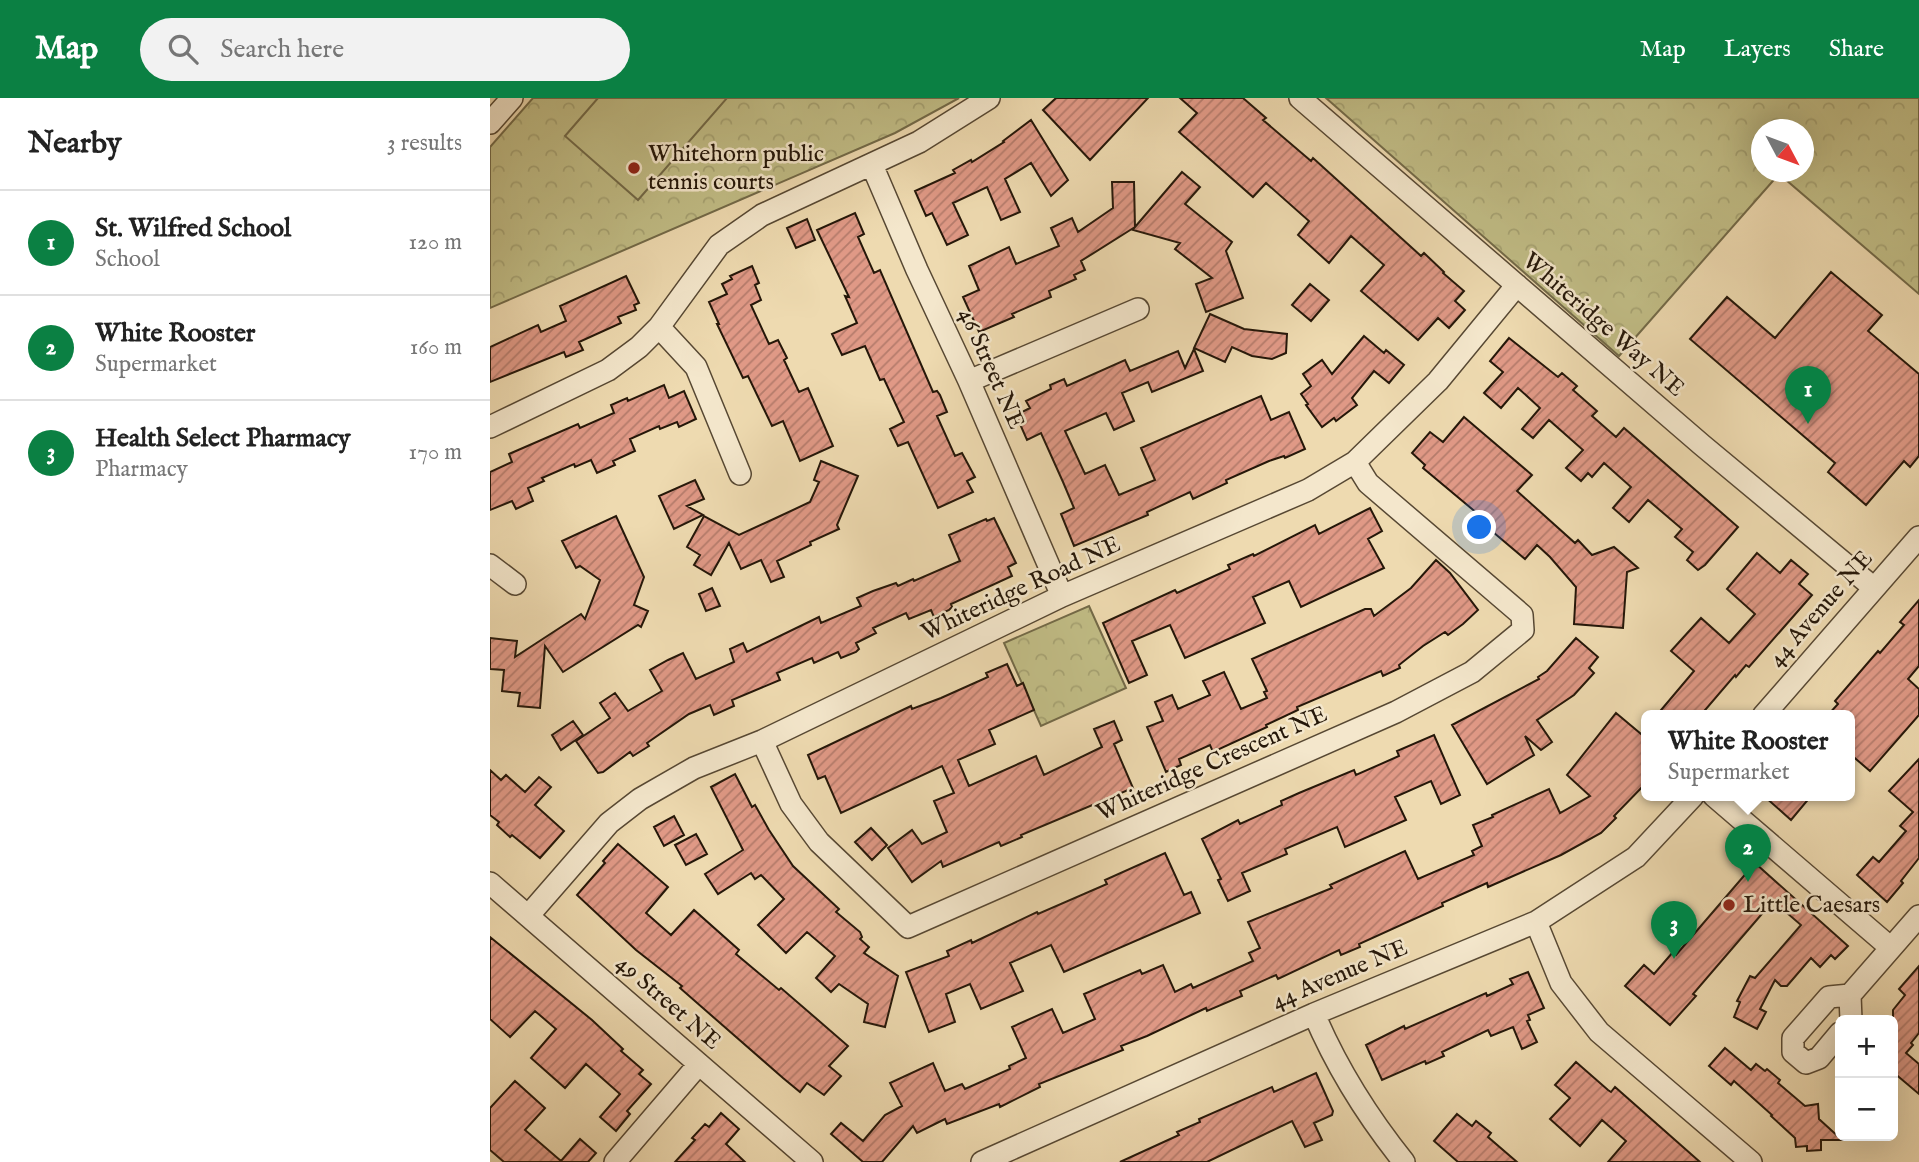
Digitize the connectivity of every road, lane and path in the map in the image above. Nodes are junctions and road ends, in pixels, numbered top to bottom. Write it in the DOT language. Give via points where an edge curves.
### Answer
graph roads {
  1 [pos="512,98"];
  2 [pos="989,98"];
  3 [pos="1300,98"];
  4 [pos="490,123"];
  5 [pos="872,165"];
  6 [pos="1517,285"];
  7 [pos="1138,309"];
  8 [pos="659,327"];
  9 [pos="969,381"];
  10 [pos="490,427"];
  11 [pos="1355,462"];
  12 [pos="740,474"];
  13 [pos="1919,537"];
  14 [pos="490,565"];
  15 [pos="515,584"];
  16 [pos="1874,588"];
  17 [pos="1062,596"];
  18 [pos="1768,710"];
  19 [pos="762,741"];
  20 [pos="1688,801"];
  21 [pos="1720,801"];
  22 [pos="490,883"];
  23 [pos="528,916"];
  24 [pos="1919,916"];
  25 [pos="1536,922"];
  26 [pos="1891,948"];
  27 [pos="1850,995"];
  28 [pos="1314,1014"];
  29 [pos="1851,1015"];
  30 [pos="1835,1039"];
  31 [pos="699,1065"];
  32 [pos="615,1162"];
  33 [pos="812,1162"];
  34 [pos="982,1162"];
  35 [pos="1404,1162"];
  36 [pos="1751,1162"];
  1 -- 4 [label="street"];
  2 -- 5 [label="street"];
  3 -- 6 [label="street, Whiteridge Way NE"];
  5 -- 8 [label="street" via="762,215 719,245"];
  5 -- 9 [label="street, 46 Street NE"];
  6 -- 11 [label="street, Whiteridge Road NE" via="1438,381"];
  6 -- 16 [label="street, Whiteridge Way NE"];
  7 -- 9 [label="street"];
  8 -- 10 [label="street" via="608,370"];
  8 -- 12 [label="street" via="696,367"];
  9 -- 17 [label="street, 46 Street NE"];
  11 -- 17 [label="street, Whiteridge Road NE" via="1308,490"];
  11 -- 19 [label="street, Whiteridge Crescent NE" via="1368,483 1522,615 1523,630 1472,672 1396,712 908,927 819,842 790,804"];
  13 -- 16 [label="street, 44 Avenue NE"];
  14 -- 15 [label="street"];
  16 -- 18 [label="street, 44 Avenue NE"];
  17 -- 19 [label="street, Whiteridge Road NE"];
  19 -- 23 [label="street, Whiteridge Road NE" via="694,768 640,799 609,823"];
  20 -- 25 [label="street, 44 Avenue NE" via="1636,857"];
  21 -- 26 [label="street"];
  22 -- 23 [label="street, 49 Street NE"];
  23 -- 31 [label="street, 49 Street NE"];
  24 -- 26 [label="street"];
  25 -- 28 [label="street, 44 Avenue NE"];
  25 -- 36 [label="street" via="1561,983 1599,1032"];
  26 -- 27 [label="street"];
  27 -- 29 [label="street"];
  27 -- 30 [label="street" via="1829,997 1793,1038 1793,1052 1806,1063 1813,1061"];
  28 -- 34 [label="street, 44 Avenue NE"];
  28 -- 35 [label="street" via="1360,1103"];
  31 -- 32 [label="street"];
  31 -- 33 [label="street, 49 Street NE"];
}
